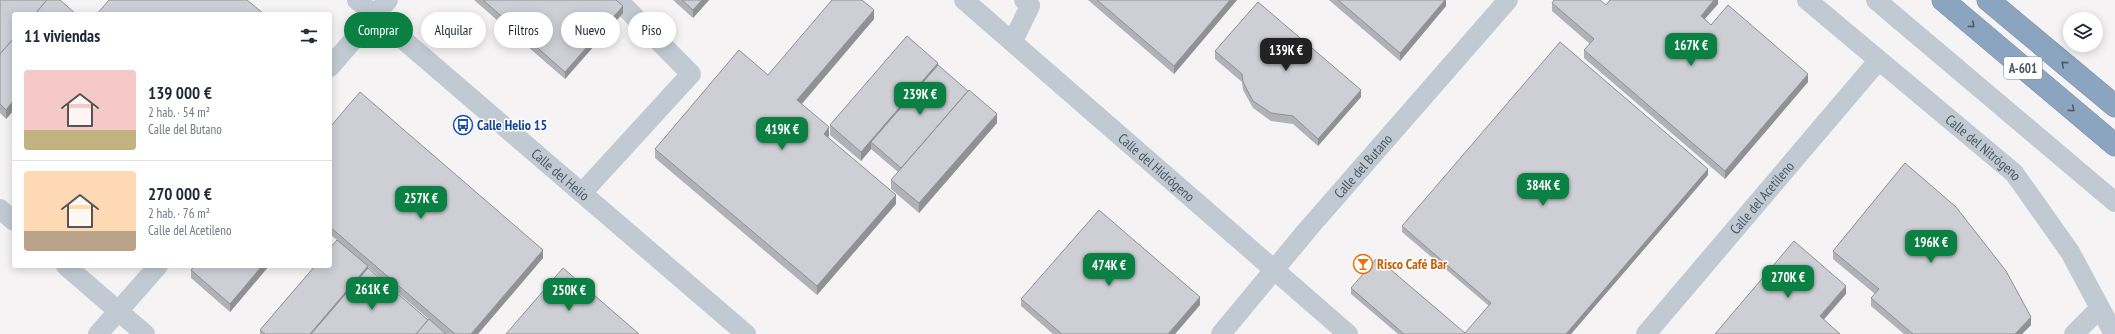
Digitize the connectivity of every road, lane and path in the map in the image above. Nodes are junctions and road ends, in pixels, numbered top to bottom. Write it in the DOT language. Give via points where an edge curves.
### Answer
graph roads {
  1 [pos="357,0"];
  2 [pos="388,0"];
  3 [pos="618,0"];
  4 [pos="964,0"];
  5 [pos="1024,0"];
  6 [pos="1508,0"];
  7 [pos="1807,0"];
  8 [pos="1876,0"];
  9 [pos="1943,0"];
  10 [pos="1988,0"];
  11 [pos="371,12"];
  12 [pos="378,12"];
  13 [pos="1012,41"];
  14 [pos="346,48"];
  15 [pos="413,48"];
  16 [pos="1878,61"];
  17 [pos="332,65"];
  18 [pos="2115,106"];
  19 [pos="2115,145"];
  20 [pos="582,193"];
  21 [pos="2115,202"];
  22 [pos="0,209"];
  23 [pos="12,219"];
  24 [pos="68,268"];
  25 [pos="156,268"];
  26 [pos="1275,270"];
  27 [pos="2099,309"];
  28 [pos="118,312"];
  29 [pos="98,334"];
  30 [pos="145,334"];
  31 [pos="746,334"];
  32 [pos="1221,334"];
  33 [pos="1348,334"];
  34 [pos="1646,334"];
  35 [pos="2074,334"];
  36 [pos="2114,334"];
  1 -- 11 [label="street, Calle del Helio"];
  2 -- 12 [label="street"];
  3 -- 20 [label="street" via="691,74"];
  4 -- 13 [label="street, Calle del Hidrógeno"];
  5 -- 13 [label="street" via="1030,6"];
  6 -- 26 [label="street, Calle del Butano"];
  7 -- 16 [label="street, Calle del Nitrógeno"];
  8 -- 21 [label="street"];
  9 -- 19 [label="highway, A-601, one-way"];
  18 -- 10 [label="highway, A-601, one-way"];
  13 -- 26 [label="street, Calle del Hidrógeno"];
  14 -- 17 [label="street"];
  15 -- 20 [label="street, Calle del Helio"];
  16 -- 27 [label="street, Calle del Nitrógeno" via="2014,173 2070,252"];
  16 -- 34 [label="street, Calle del Acetileno"];
  20 -- 31 [label="street, Calle del Helio"];
  22 -- 23 [label="street"];
  24 -- 28 [label="street"];
  25 -- 28 [label="street"];
  26 -- 32 [label="street, Calle del Butano"];
  26 -- 33 [label="street, Calle del Hidrógeno"];
  27 -- 35 [label="street"];
  27 -- 36 [label="street, Calle del Nitrógeno"];
  28 -- 29 [label="street"];
  28 -- 30 [label="street"];
}
